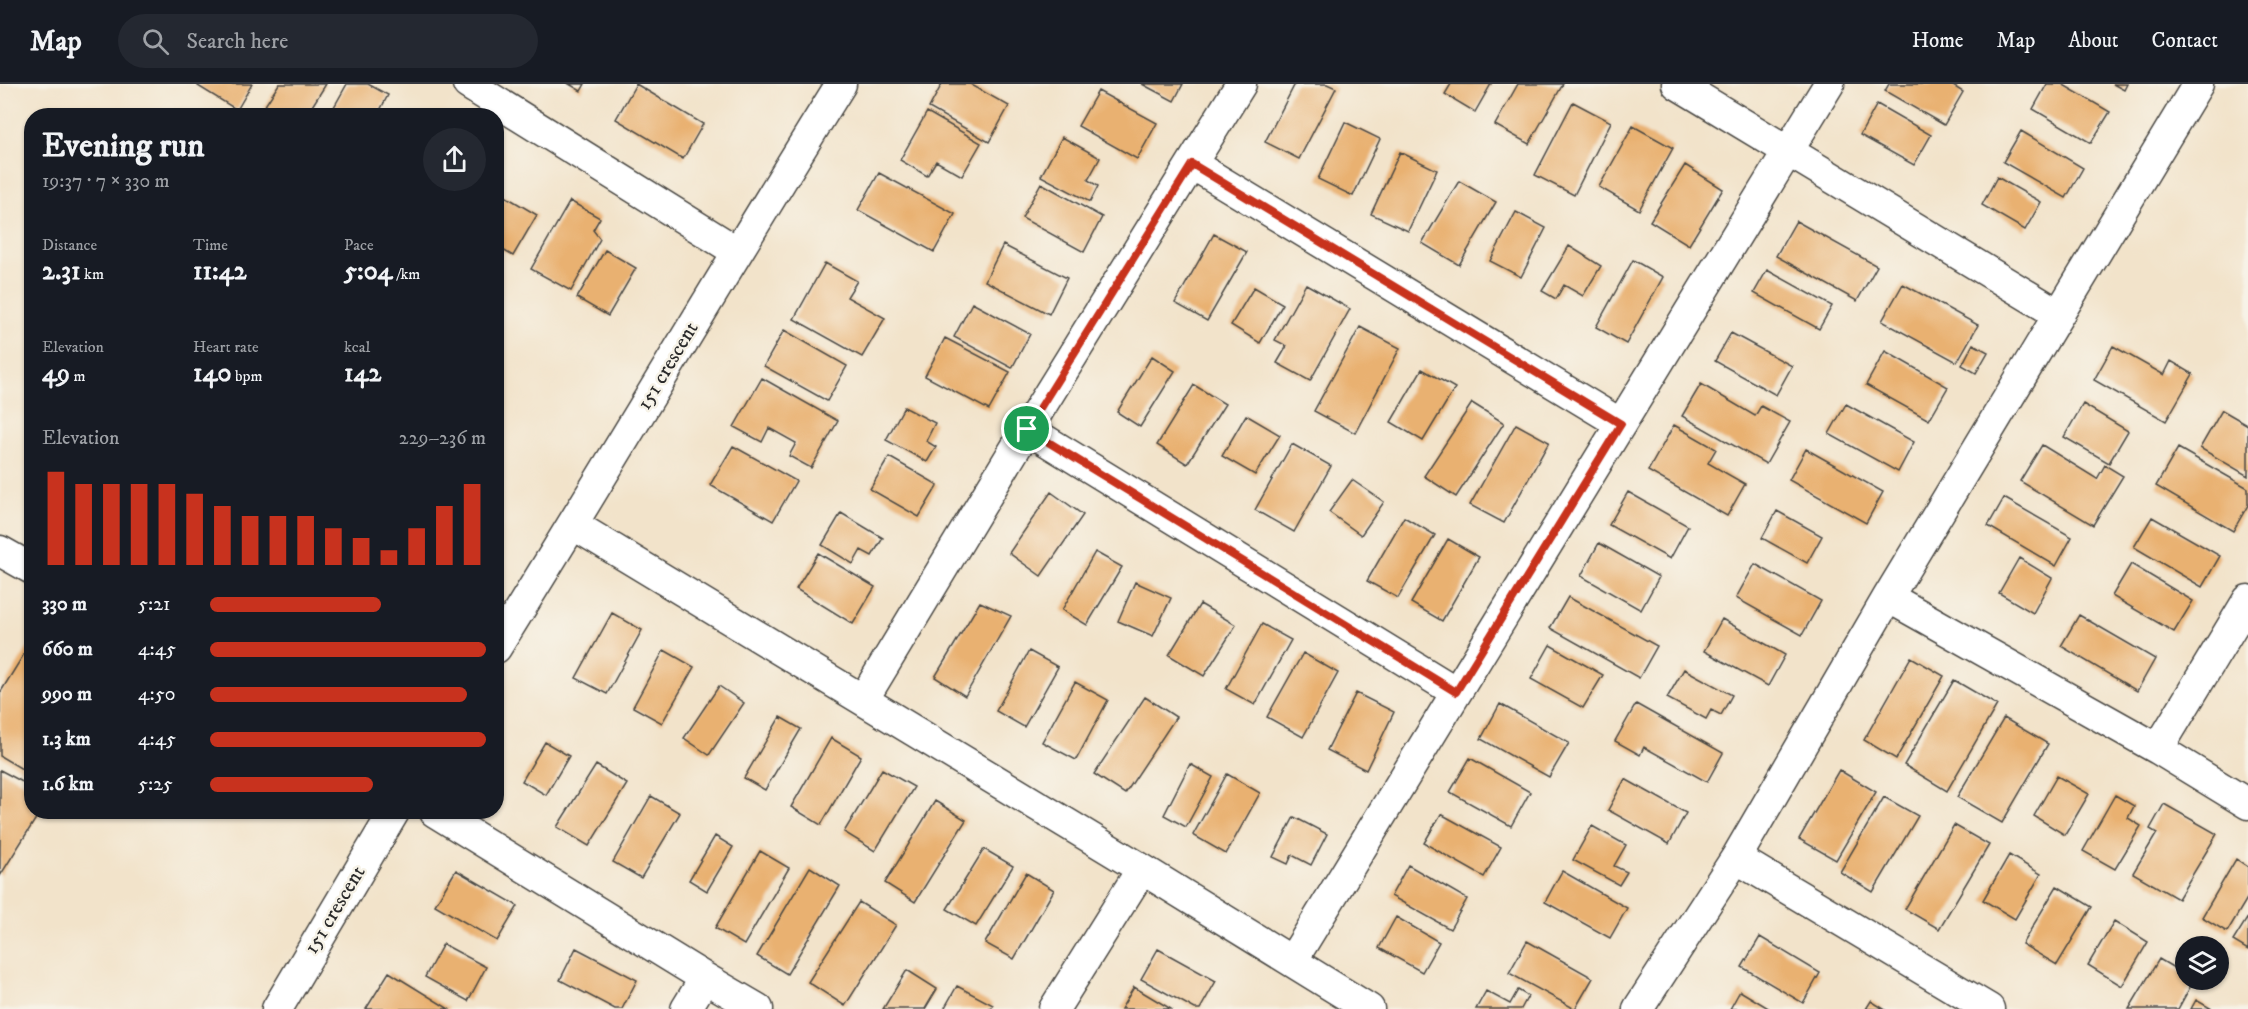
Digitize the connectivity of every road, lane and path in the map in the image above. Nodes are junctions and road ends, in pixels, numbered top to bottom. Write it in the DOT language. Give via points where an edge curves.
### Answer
graph roads {
  1 [pos="468,84"];
  2 [pos="841,84"];
  3 [pos="1241,84"];
  4 [pos="1677,84"];
  5 [pos="1829,84"];
  6 [pos="2198,84"];
  7 [pos="1789,149"];
  8 [pos="1192,164"];
  9 [pos="736,251"];
  10 [pos="2058,314"];
  11 [pos="1621,424"];
  12 [pos="1027,429"];
  13 [pos="574,525"];
  14 [pos="0,551"];
  15 [pos="24,564"];
  16 [pos="1888,597"];
  17 [pos="2248,600"];
  18 [pos="504,635"];
  19 [pos="1456,692"];
  20 [pos="863,700"];
  21 [pos="2158,749"];
  22 [pos="2248,804"];
  23 [pos="390,819"];
  24 [pos="446,819"];
  25 [pos="1736,858"];
  26 [pos="1142,869"];
  27 [pos="1292,961"];
  28 [pos="705,978"];
  29 [pos="277,1009"];
  30 [pos="686,1009"];
  31 [pos="758,1009"];
  32 [pos="1054,1009"];
  33 [pos="1369,1009"];
  34 [pos="1638,1009"];
  35 [pos="1989,1009"];
  1 -- 9 [label="street"];
  2 -- 9 [label="street, 151 crescent"];
  3 -- 8 [label="street"];
  4 -- 7 [label="street"];
  5 -- 7 [label="street"];
  6 -- 10 [label="street"];
  7 -- 10 [label="street"];
  7 -- 11 [label="street"];
  8 -- 11 [label="street"];
  8 -- 12 [label="street"];
  9 -- 13 [label="street, 151 crescent"];
  10 -- 16 [label="street"];
  11 -- 19 [label="street"];
  12 -- 19 [label="street"];
  12 -- 20 [label="street"];
  13 -- 18 [label="street, 151 crescent"];
  13 -- 20 [label="street"];
  14 -- 15 [label="street"];
  16 -- 21 [label="street"];
  16 -- 25 [label="street"];
  17 -- 21 [label="street"];
  19 -- 27 [label="street"];
  20 -- 26 [label="street"];
  21 -- 22 [label="street"];
  23 -- 29 [label="street, 151 crescent"];
  24 -- 28 [label="street"];
  25 -- 34 [label="street"];
  25 -- 35 [label="street"];
  26 -- 27 [label="street"];
  26 -- 32 [label="street"];
  27 -- 33 [label="street"];
  28 -- 30 [label="street"];
  28 -- 31 [label="street"];
}
